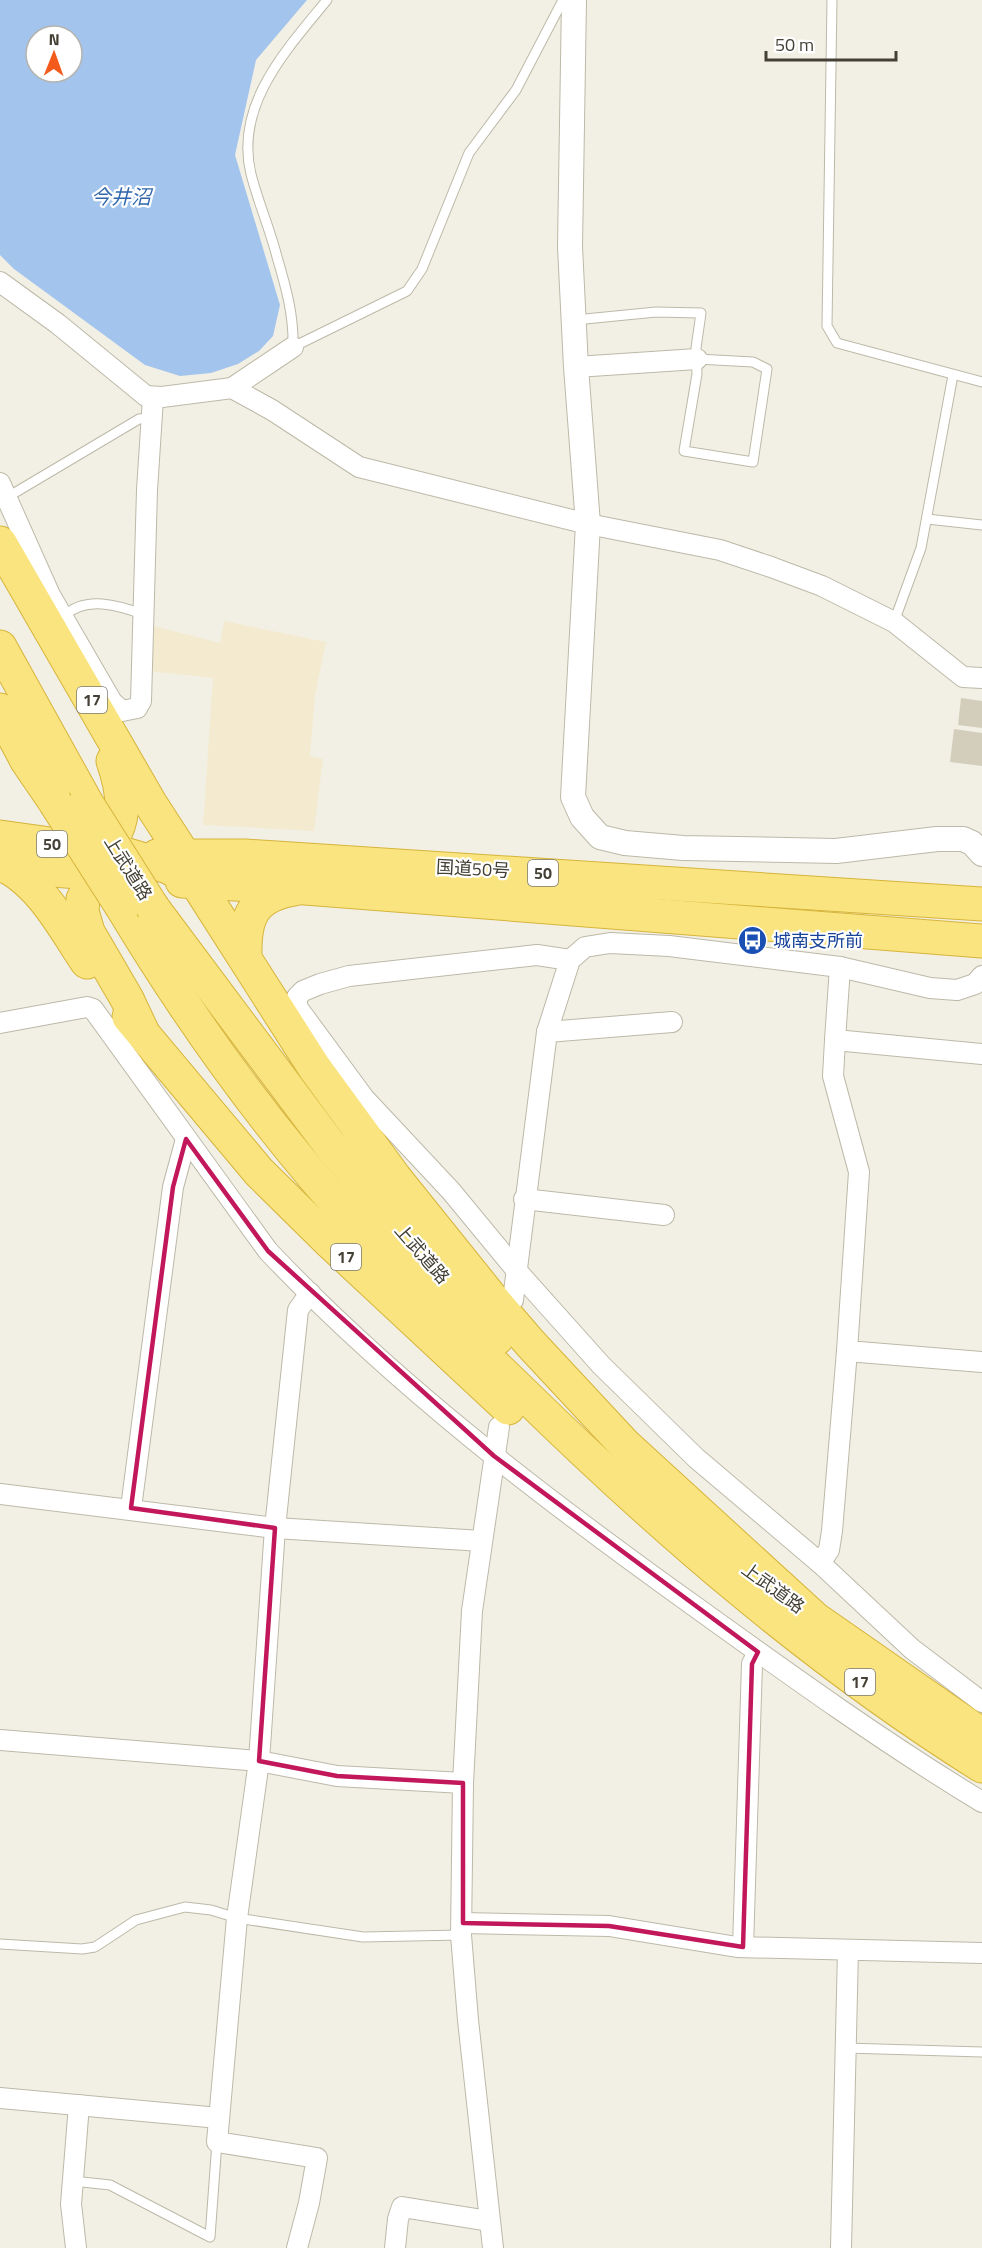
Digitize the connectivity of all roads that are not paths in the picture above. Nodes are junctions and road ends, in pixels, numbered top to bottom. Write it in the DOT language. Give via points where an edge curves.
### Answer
graph roads {
  1 [pos="327,0"];
  2 [pos="563,0"];
  3 [pos="574,0"];
  4 [pos="832,0"];
  5 [pos="0,282"];
  6 [pos="573,320"];
  7 [pos="293,347"];
  8 [pos="697,359"];
  9 [pos="576,367"];
  10 [pos="953,375"];
  11 [pos="982,382"];
  12 [pos="232,388"];
  13 [pos="153,398"];
  14 [pos="151,418"];
  15 [pos="3,490"];
  16 [pos="927,519"];
  17 [pos="588,524"];
  18 [pos="982,525"];
  19 [pos="0,543"];
  20 [pos="145,615"];
  21 [pos="56,622"];
  22 [pos="894,622"];
  23 [pos="0,647"];
  24 [pos="982,678"];
  25 [pos="91,698"];
  26 [pos="0,710"];
  27 [pos="71,802"];
  28 [pos="0,812"];
  29 [pos="982,854"];
  30 [pos="2,856"];
  31 [pos="93,859"];
  32 [pos="190,869"];
  33 [pos="305,888"];
  34 [pos="982,904"];
  35 [pos="138,908"];
  36 [pos="982,941"];
  37 [pos="245,957"];
  38 [pos="570,960"];
  39 [pos="840,967"];
  40 [pos="982,976"];
  41 [pos="672,1022"];
  42 [pos="0,1023"];
  43 [pos="547,1032"];
  44 [pos="143,1033"];
  45 [pos="835,1040"];
  46 [pos="982,1054"];
  47 [pos="186,1139"];
  48 [pos="524,1199"];
  49 [pos="664,1215"];
  50 [pos="517,1271"];
  51 [pos="310,1293"];
  52 [pos="513,1300"];
  53 [pos="847,1351"];
  54 [pos="982,1362"];
  55 [pos="499,1426"];
  56 [pos="494,1456"];
  57 [pos="0,1494"];
  58 [pos="131,1508"];
  59 [pos="275,1528"];
  60 [pos="482,1541"];
  61 [pos="820,1563"];
  62 [pos="742,1593"];
  63 [pos="812,1616"];
  64 [pos="758,1652"];
  65 [pos="982,1702"];
  66 [pos="982,1735"];
  67 [pos="0,1740"];
  68 [pos="259,1761"];
  69 [pos="982,1766"];
  70 [pos="463,1783"];
  71 [pos="982,1802"];
  72 [pos="237,1918"];
  73 [pos="462,1929"];
  74 [pos="0,1944"];
  75 [pos="743,1947"];
  76 [pos="848,1950"];
  77 [pos="982,1953"];
  78 [pos="845,2048"];
  79 [pos="982,2052"];
  80 [pos="0,2098"];
  81 [pos="79,2105"];
  82 [pos="219,2118"];
  83 [pos="217,2142"];
  84 [pos="73,2181"];
  85 [pos="489,2221"];
  86 [pos="76,2248"];
  87 [pos="297,2248"];
  88 [pos="395,2248"];
  89 [pos="493,2248"];
  90 [pos="841,2248"];
  1 -- 7 [label="lane" via="270,73 257,101 249,133 251,174 290,303"];
  2 -- 7 [label="lane" via="516,90 469,153 422,269 406,291"];
  3 -- 6 [label="street" via="570,247"];
  4 -- 10 [label="lane" via="827,326 837,343"];
  5 -- 13 [label="street"];
  6 -- 8 [label="lane" via="656,312 701,313"];
  6 -- 9 [label="street"];
  7 -- 12 [label="street"];
  8 -- 8 [label="lane" via="684,451 753,462 767,369 753,362"];
  8 -- 9 [label="street"];
  9 -- 17 [label="street"];
  10 -- 11 [label="lane"];
  10 -- 16 [label="lane"];
  12 -- 13 [label="street"];
  12 -- 17 [label="street" via="359,467"];
  13 -- 14 [label="street"];
  14 -- 15 [label="lane" via="139,419"];
  14 -- 20 [label="street"];
  15 -- 21 [label="street" via="50,596"];
  16 -- 18 [label="lane"];
  16 -- 22 [label="lane" via="921,548"];
  17 -- 22 [label="street" via="720,550 822,586"];
  17 -- 29 [label="street" via="573,797 582,817 600,837 683,848 836,851 963,839"];
  19 -- 21 [label="highway, 17"];
  20 -- 21 [label="lane" via="86,603 74,607"];
  20 -- 21 [label="street" via="141,701 137,708 127,712 111,702"];
  21 -- 25 [label="highway, 17"];
  22 -- 24 [label="street" via="963,677"];
  23 -- 27 [label="highway, 上武道路 / 17"];
  25 -- 31 [label="highway" via="90,709 113,760 124,801 116,830"];
  25 -- 32 [label="highway, 17"];
  26 -- 27 [label="highway, 上武道路 / 17" via="27,761"];
  27 -- 35 [label="highway, 上武道路 / 17, bridge"];
  28 -- 31 [label="highway" via="21,832"];
  30 -- 31 [label="highway, 国道50号 / 50"];
  30 -- 44 [label="highway, 17" via="41,896 113,998"];
  31 -- 32 [label="highway, 国道50号 / 50"];
  31 -- 44 [label="highway, 17" via="83,899 85,922"];
  32 -- 33 [label="highway, 国道50号 / 50"];
  32 -- 34 [label="highway, 国道50号 / 50" via="280,858"];
  32 -- 37 [label="highway, 17"];
  33 -- 36 [label="highway, 国道50号 / 50"];
  33 -- 37 [label="highway" via="274,894 253,910 246,927"];
  35 -- 62 [label="highway, 上武道路 / 17" via="176,992 239,1082 366,1236 578,1447"];
  35 -- 63 [label="highway, 上武道路 / 17" via="330,1145 515,1357 667,1504 725,1554"];
  37 -- 63 [label="highway, 17" via="314,1067 395,1178 530,1343 668,1486"];
  38 -- 39 [label="street" via="585,947 610,943 669,946"];
  38 -- 43 [label="street"];
  38 -- 50 [label="street" via="537,955 349,976 303,991 296,1001 299,1011 352,1084 451,1191"];
  39 -- 40 [label="street" via="930,988 957,990 975,984"];
  39 -- 45 [label="street"];
  41 -- 43 [label="street"];
  42 -- 47 [label="street" via="93,1009"];
  43 -- 48 [label="street"];
  44 -- 62 [label="highway, 17" via="259,1172 457,1363 618,1505"];
  45 -- 46 [label="street"];
  45 -- 53 [label="street" via="833,1076 858,1172"];
  47 -- 51 [label="street" via="268,1251"];
  47 -- 58 [label="street" via="173,1187"];
  48 -- 49 [label="street"];
  48 -- 50 [label="street"];
  50 -- 52 [label="street"];
  50 -- 61 [label="street" via="601,1365 696,1458"];
  51 -- 56 [label="street" via="425,1400"];
  51 -- 59 [label="street" via="298,1310"];
  53 -- 54 [label="street"];
  53 -- 61 [label="street" via="832,1531 829,1550"];
  55 -- 56 [label="street"];
  56 -- 60 [label="street"];
  56 -- 64 [label="street"];
  57 -- 58 [label="street"];
  58 -- 59 [label="street"];
  59 -- 60 [label="street"];
  59 -- 68 [label="street"];
  60 -- 70 [label="street" via="472,1611"];
  61 -- 65 [label="street" via="912,1649"];
  62 -- 69 [label="highway, 上武道路 / 17" via="851,1676"];
  63 -- 66 [label="highway, 上武道路 / 17"];
  64 -- 71 [label="street"];
  64 -- 75 [label="street" via="752,1664"];
  67 -- 68 [label="street"];
  68 -- 70 [label="street" via="337,1776"];
  68 -- 72 [label="street"];
  70 -- 73 [label="street"];
  72 -- 73 [label="lane" via="363,1937"];
  72 -- 74 [label="lane" via="185,1907 136,1920 95,1947"];
  72 -- 82 [label="street"];
  73 -- 75 [label="street" via="609,1926"];
  73 -- 85 [label="street"];
  75 -- 76 [label="street"];
  76 -- 77 [label="street"];
  76 -- 78 [label="street"];
  78 -- 79 [label="lane"];
  78 -- 90 [label="street"];
  80 -- 81 [label="street"];
  81 -- 82 [label="street"];
  81 -- 84 [label="street"];
  82 -- 83 [label="street"];
  83 -- 84 [label="lane" via="210,2237 110,2185"];
  83 -- 87 [label="street" via="317,2158"];
  84 -- 86 [label="street" via="71,2204"];
  85 -- 88 [label="street" via="402,2207"];
  85 -- 89 [label="street"];
}
